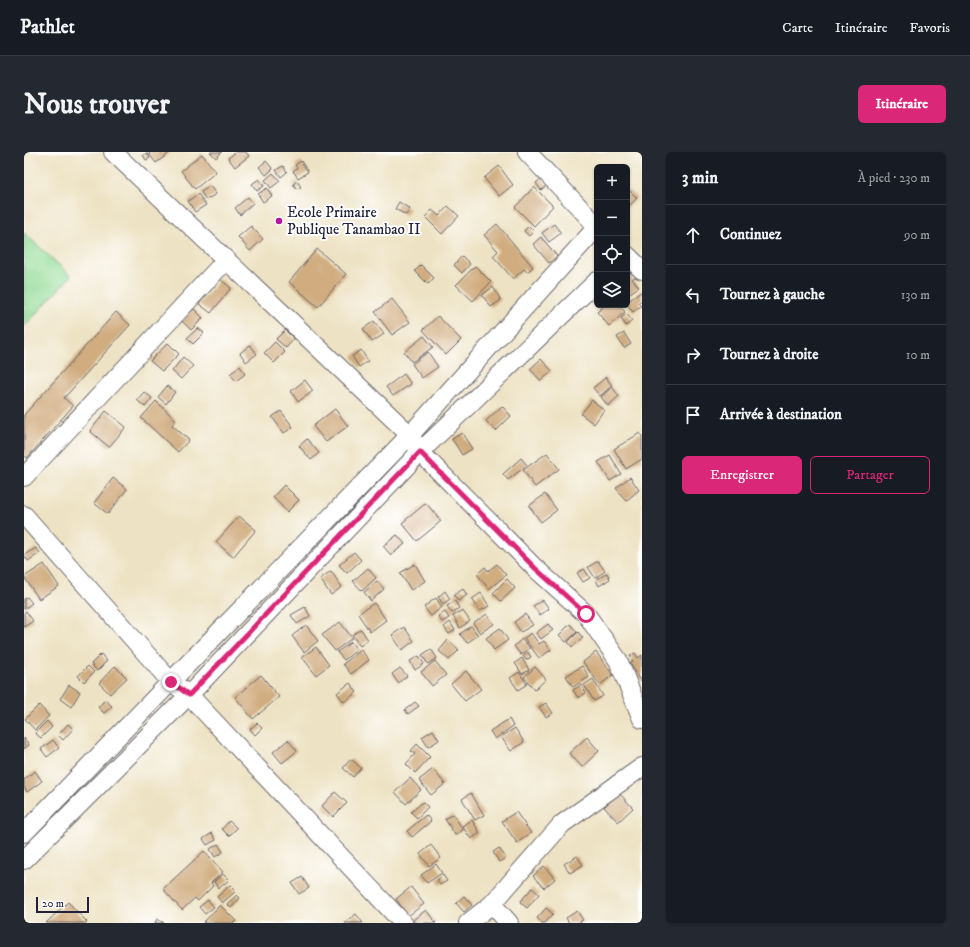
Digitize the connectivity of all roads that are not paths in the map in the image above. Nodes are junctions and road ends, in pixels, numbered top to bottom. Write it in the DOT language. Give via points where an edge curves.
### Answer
graph roads {
  1 [pos="113,152"];
  2 [pos="527,152"];
  3 [pos="594,224"];
  4 [pos="594,230"];
  5 [pos="630,258"];
  6 [pos="226,260"];
  7 [pos="642,270"];
  8 [pos="594,284"];
  9 [pos="410,435"];
  10 [pos="420,452"];
  11 [pos="24,477"];
  12 [pos="24,515"];
  13 [pos="171,682"];
  14 [pos="189,695"];
  15 [pos="642,719"];
  16 [pos="642,767"];
  17 [pos="24,833"];
  18 [pos="24,860"];
  19 [pos="492,904"];
  20 [pos="402,923"];
  21 [pos="468,923"];
  22 [pos="509,923"];
  1 -- 6 [label="street"];
  2 -- 3 [label="street"];
  4 -- 9 [label="street"];
  5 -- 7 [label="street"];
  6 -- 9 [label="street"];
  6 -- 11 [label="street"];
  8 -- 10 [label="street"];
  9 -- 10 [label="street"];
  9 -- 13 [label="street"];
  10 -- 14 [label="street"];
  10 -- 15 [label="street" via="535,568 586,614 618,660"];
  12 -- 13 [label="street"];
  13 -- 14 [label="street"];
  13 -- 17 [label="street"];
  14 -- 18 [label="street"];
  14 -- 20 [label="street"];
  16 -- 19 [label="street" via="562,824"];
  19 -- 21 [label="street"];
  19 -- 22 [label="street"];
}
